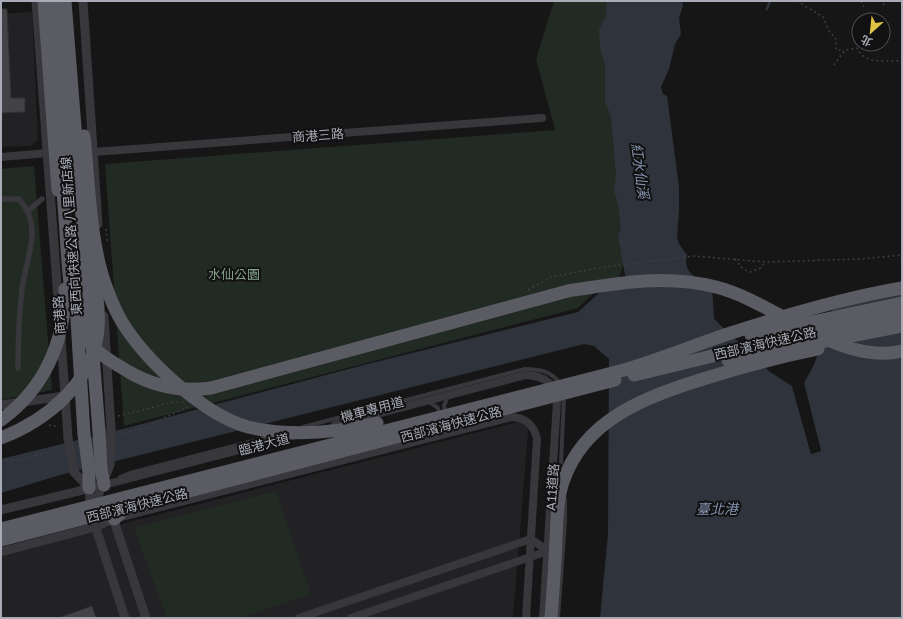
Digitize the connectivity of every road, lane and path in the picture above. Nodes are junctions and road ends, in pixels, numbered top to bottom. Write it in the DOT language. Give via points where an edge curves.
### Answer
graph roads {
  1 [pos="36,1"];
  2 [pos="44,1"];
  3 [pos="52,1"];
  4 [pos="66,1"];
  5 [pos="74,1"];
  6 [pos="83,1"];
  7 [pos="796,1"];
  8 [pos="805,1"];
  9 [pos="861,1"];
  10 [pos="886,1"];
  11 [pos="804,5"];
  12 [pos="884,5"];
  13 [pos="864,7"];
  14 [pos="844,50"];
  15 [pos="60,57"];
  16 [pos="902,61"];
  17 [pos="834,64"];
  18 [pos="542,118"];
  19 [pos="84,136"];
  20 [pos="94,152"];
  21 [pos="48,153"];
  22 [pos="1,157"];
  23 [pos="1,199"];
  24 [pos="42,199"];
  25 [pos="28,211"];
  26 [pos="902,255"];
  27 [pos="735,259"];
  28 [pos="765,262"];
  29 [pos="604,267"];
  30 [pos="902,288"];
  31 [pos="902,303"];
  32 [pos="902,315"];
  33 [pos="902,326"];
  34 [pos="902,332"];
  35 [pos="902,351"];
  36 [pos="18,368"];
  37 [pos="526,375"];
  38 [pos="65,396"];
  39 [pos="448,396"];
  40 [pos="502,396"];
  41 [pos="428,401"];
  42 [pos="186,402"];
  43 [pos="1,405"];
  44 [pos="1,420"];
  45 [pos="107,427"];
  46 [pos="459,430"];
  47 [pos="438,436"];
  48 [pos="1,438"];
  49 [pos="565,465"];
  50 [pos="100,468"];
  51 [pos="104,485"];
  52 [pos="89,488"];
  53 [pos="565,497"];
  54 [pos="1,510"];
  55 [pos="91,513"];
  56 [pos="114,520"];
  57 [pos="1,525"];
  58 [pos="95,527"];
  59 [pos="1,529"];
  60 [pos="1,536"];
  61 [pos="531,539"];
  62 [pos="1,540"];
  63 [pos="548,551"];
  64 [pos="1,552"];
  65 [pos="530,557"];
  66 [pos="125,618"];
  67 [pos="146,618"];
  68 [pos="299,618"];
  69 [pos="351,618"];
  70 [pos="526,618"];
  71 [pos="543,618"];
  72 [pos="551,618"];
  73 [pos="558,618"];
  1 -- 21 [label="street, 商港路"];
  2 -- 44 [label="highway, bridge" via="65,299 59,340 48,366 28,396"];
  3 -- 15 [label="highway, 東西向快速公路 八里新店線"];
  4 -- 15 [label="highway, 東西向快速公路 八里新店線"];
  5 -- 19 [label="highway"];
  6 -- 20 [label="street"];
  7 -- 11 [label="path"];
  8 -- 11 [label="path"];
  9 -- 13 [label="path"];
  10 -- 12 [label="path"];
  11 -- 14 [label="path" via="823,17 836,39 836,50"];
  14 -- 16 [label="path" via="857,48 866,60"];
  14 -- 17 [label="path"];
  15 -- 35 [label="highway, bridge" via="62,180 71,296 75,316 90,342 138,377 178,390 211,388 568,292 651,280 688,282 734,293 832,342 856,351 876,354"];
  15 -- 45 [label="highway, 東西向快速公路 八里新店線" via="94,360"];
  15 -- 50 [label="highway, 東西向快速公路 八里新店線, bridge" via="84,434"];
  18 -- 20 [label="street, 商港三路"];
  19 -- 40 [label="highway, bridge" via="96,248 106,288 122,322 146,353 177,384 212,410 248,426 288,433 325,433"];
  19 -- 48 [label="highway, bridge" via="98,324 95,346 85,370 61,401 43,416"];
  20 -- 45 [label="street"];
  21 -- 22 [label="street"];
  21 -- 38 [label="street, 商港路"];
  23 -- 25 [label="street" via="19,199"];
  24 -- 25 [label="street"];
  25 -- 36 [label="street" via="33,233 22,288"];
  26 -- 28 [label="path"];
  27 -- 28 [label="path"];
  27 -- 28 [label="path" via="743,269 750,272 755,272"];
  27 -- 29 [label="path" via="694,256"];
  30 -- 59 [label="highway, bridge" via="810,310 731,333 624,370"];
  31 -- 40 [label="highway, 西部濱海快速公路, bridge" via="762,333"];
  32 -- 62 [label="highway, 西部濱海快速公路, bridge" via="832,327 667,367"];
  33 -- 56 [label="highway, bridge" via="570,392 132,503"];
  34 -- 49 [label="highway, bridge" via="784,356 661,393 618,414 596,430"];
  37 -- 39 [label="street, 臨港大道"];
  37 -- 63 [label="street, A11道路" via="550,382 557,397"];
  38 -- 43 [label="street"];
  38 -- 52 [label="street, 商港路, bridge" via="74,472"];
  39 -- 41 [label="street, 臨港大道"];
  39 -- 46 [label="lane" via="444,406 449,423"];
  40 -- 57 [label="highway, 西部濱海快速公路"];
  41 -- 47 [label="lane" via="438,408 440,414 443,425"];
  41 -- 51 [label="street, 臨港大道"];
  42 -- 45 [label="path" via="174,402 116,417"];
  45 -- 50 [label="highway, 東西向快速公路 八里新店線, bridge"];
  46 -- 47 [label="street"];
  46 -- 61 [label="street, A11道路" via="519,417 536,432"];
  47 -- 56 [label="street"];
  49 -- 51 [label="lane, 機車專用道" via="562,389 558,380 544,371 525,369 130,473"];
  49 -- 72 [label="highway" via="558,504"];
  50 -- 51 [label="highway"];
  50 -- 52 [label="highway"];
  51 -- 52 [label="street, 臨港大道"];
  51 -- 55 [label="street"];
  51 -- 56 [label="street"];
  52 -- 54 [label="street, 臨港大道"];
  52 -- 55 [label="street"];
  53 -- 73 [label="lane"];
  55 -- 58 [label="street"];
  55 -- 60 [label="street"];
  56 -- 58 [label="street"];
  56 -- 67 [label="street"];
  58 -- 64 [label="street"];
  58 -- 66 [label="street"];
  61 -- 63 [label="street"];
  61 -- 65 [label="street, A11道路"];
  61 -- 68 [label="street"];
  63 -- 65 [label="street"];
  63 -- 71 [label="street, A11道路"];
  65 -- 69 [label="street"];
  65 -- 70 [label="street, A11道路"];
}
